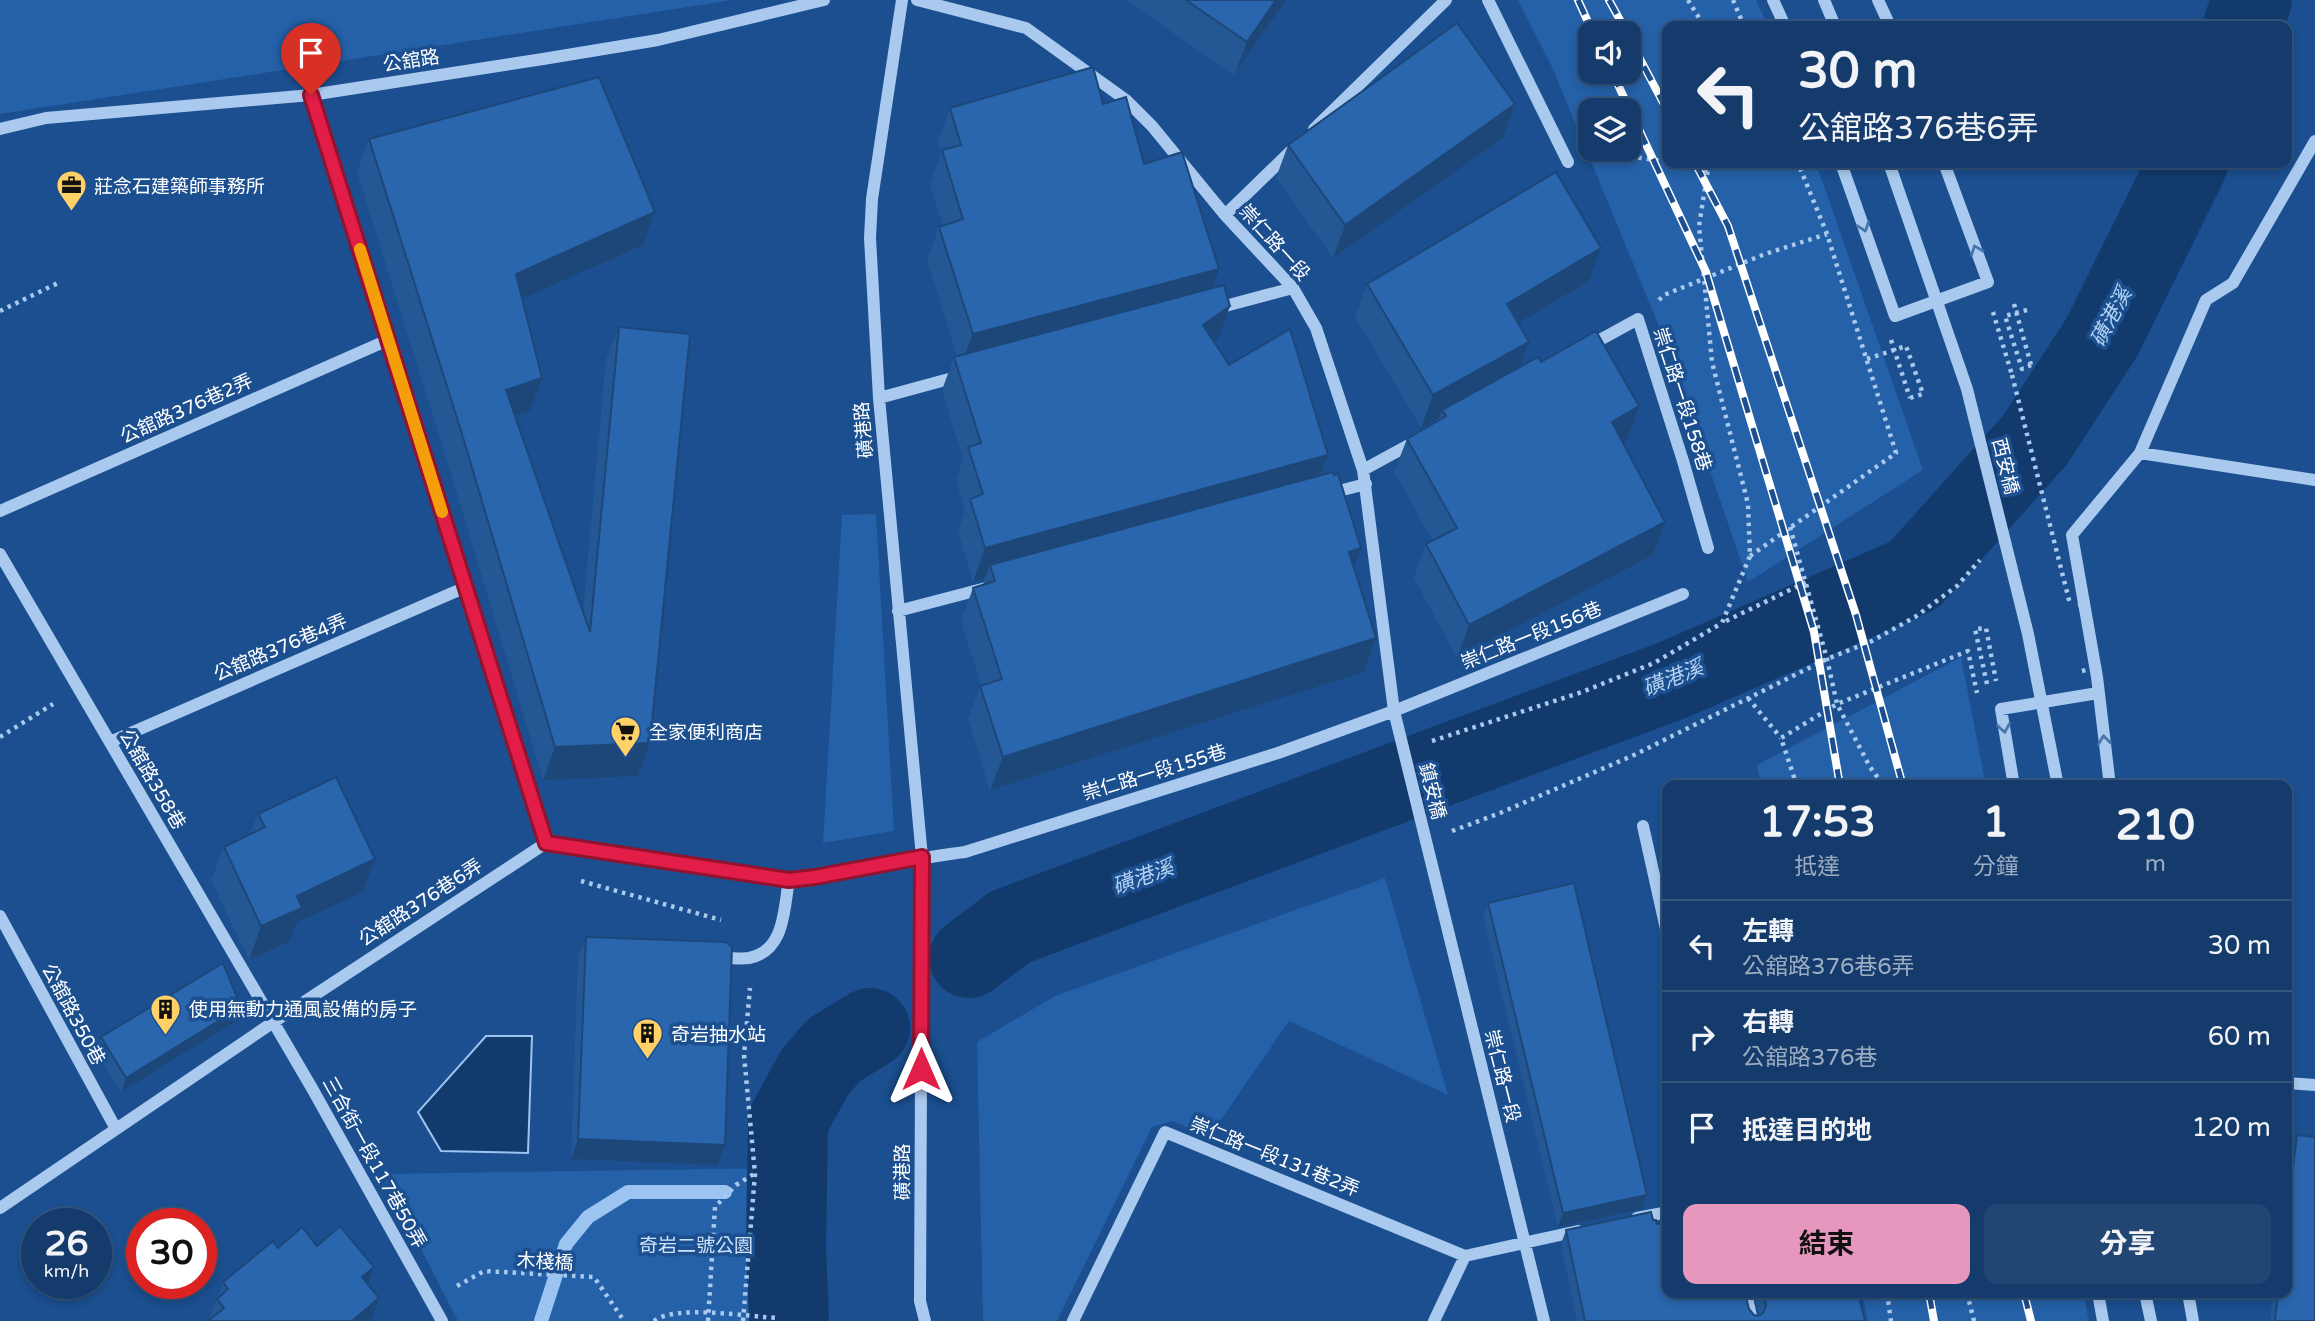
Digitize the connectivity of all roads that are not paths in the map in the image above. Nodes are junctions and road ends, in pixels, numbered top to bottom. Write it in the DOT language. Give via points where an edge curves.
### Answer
graph roads {
  1 [pos="824,0"];
  2 [pos="902,0"];
  3 [pos="917,0"];
  4 [pos="1446,0"];
  5 [pos="1488,0"];
  6 [pos="1773,0"];
  7 [pos="1824,0"];
  8 [pos="1878,0"];
  9 [pos="1783,21"];
  10 [pos="1833,21"];
  11 [pos="1888,21"];
  12 [pos="311,95"];
  13 [pos="0,129"];
  14 [pos="2315,141"];
  15 [pos="1568,162"];
  16 [pos="1843,168"];
  17 [pos="1891,168"];
  18 [pos="1946,168"];
  19 [pos="1225,215"];
  20 [pos="1293,288"];
  21 [pos="1200,313"];
  22 [pos="388,340"];
  23 [pos="1578,352"];
  24 [pos="973,373"];
  25 [pos="879,398"];
  26 [pos="1435,430"];
  27 [pos="2140,453"];
  28 [pos="1363,470"];
  29 [pos="2315,480"];
  30 [pos="1366,484"];
  31 [pos="1312,498"];
  32 [pos="0,511"];
  33 [pos="1708,548"];
  34 [pos="0,554"];
  35 [pos="1005,582"];
  36 [pos="466,587"];
  37 [pos="1684,594"];
  38 [pos="898,611"];
  39 [pos="2098,693"];
  40 [pos="1394,711"];
  41 [pos="110,742"];
  42 [pos="1403,750"];
  43 [pos="2013,780"];
  44 [pos="2057,780"];
  45 [pos="2109,780"];
  46 [pos="1643,826"];
  47 [pos="1425,840"];
  48 [pos="546,843"];
  49 [pos="922,857"];
  50 [pos="789,880"];
  51 [pos="1662,911"];
  52 [pos="0,916"];
  53 [pos="726,958"];
  54 [pos="272,1023"];
  55 [pos="2292,1083"];
  56 [pos="2315,1085"];
  57 [pos="116,1129"];
  58 [pos="0,1208"];
  59 [pos="1662,1213"];
  60 [pos="1629,1220"];
  61 [pos="1590,1229"];
  62 [pos="1525,1243"];
  63 [pos="1465,1256"];
  64 [pos="1747,1298"];
  65 [pos="2099,1298"];
  66 [pos="2146,1298"];
  67 [pos="2189,1298"];
  68 [pos="920,1301"];
  69 [pos="442,1321"];
  70 [pos="915,1321"];
  71 [pos="925,1321"];
  72 [pos="1073,1321"];
  73 [pos="1434,1321"];
  74 [pos="1544,1321"];
  75 [pos="1752,1321"];
  76 [pos="2103,1321"];
  77 [pos="2151,1321"];
  78 [pos="2193,1321"];
  1 -- 12 [label="street, 公舘路" via="658,40"];
  2 -- 25 [label="street, 磺港路" via="872,199"];
  3 -- 19 [label="street, 崇仁路一段" via="1026,28 1126,100"];
  4 -- 19 [label="street"];
  5 -- 15 [label="street"];
  6 -- 9 [label="street"];
  7 -- 10 [label="street"];
  8 -- 11 [label="street"];
  12 -- 13 [label="street, 公舘路" via="46,118"];
  12 -- 22 [label="street"];
  14 -- 27 [label="street" via="2233,284 2206,300"];
  16 -- 18 [label="street, one-way" via="1895,316 1988,282"];
  17 -- 44 [label="street, 西安橋, bridge" via="1967,388 2028,634"];
  19 -- 20 [label="street, 崇仁路一段"];
  20 -- 21 [label="street"];
  20 -- 28 [label="street, 崇仁路一段" via="1316,328"];
  22 -- 32 [label="street, 公舘路376巷2弄"];
  22 -- 36 [label="street"];
  23 -- 33 [label="street, 崇仁路一段158巷" via="1638,320"];
  24 -- 25 [label="street"];
  25 -- 38 [label="street, 磺港路"];
  26 -- 28 [label="street"];
  27 -- 29 [label="street"];
  27 -- 39 [label="street" via="2072,535"];
  28 -- 30 [label="street, 崇仁路一段"];
  30 -- 31 [label="street"];
  30 -- 40 [label="street, 崇仁路一段"];
  34 -- 41 [label="street, 公舘路358巷"];
  35 -- 38 [label="street"];
  36 -- 41 [label="street, 公舘路376巷4弄"];
  36 -- 48 [label="street"];
  37 -- 40 [label="street, 崇仁路一段156巷"];
  38 -- 49 [label="street, 磺港路"];
  39 -- 43 [label="street, one-way" via="2001,709"];
  45 -- 39 [label="street, one-way"];
  40 -- 42 [label="street, 崇仁路一段"];
  40 -- 49 [label="street, 崇仁路一段155巷" via="1278,753 965,852"];
  41 -- 54 [label="street, 公舘路358巷"];
  42 -- 47 [label="street, 鎮安橋"];
  46 -- 51 [label="street"];
  47 -- 62 [label="street, 崇仁路一段"];
  48 -- 50 [label="street"];
  48 -- 54 [label="street, 公舘路376巷6弄"];
  49 -- 50 [label="street"];
  49 -- 68 [label="street, 磺港路"];
  50 -- 53 [label="street" via="777,940 749,958"];
  52 -- 57 [label="street, 公舘路350巷"];
  54 -- 57 [label="street, 公舘路376巷6弄"];
  54 -- 69 [label="street, 三合街一段117巷50弄"];
  55 -- 56 [label="street"];
  57 -- 58 [label="street, 公舘路376巷6弄"];
  59 -- 60 [label="street"];
  61 -- 62 [label="street"];
  62 -- 63 [label="street"];
  62 -- 74 [label="street, 崇仁路一段"];
  63 -- 72 [label="street, 崇仁路一段131巷2弄" via="1165,1132"];
  63 -- 73 [label="street"];
  64 -- 75 [label="street"];
  65 -- 76 [label="street"];
  66 -- 77 [label="street"];
  67 -- 78 [label="street"];
  68 -- 70 [label="street, 磺港路"];
  68 -- 71 [label="street, 磺港路"];
}
